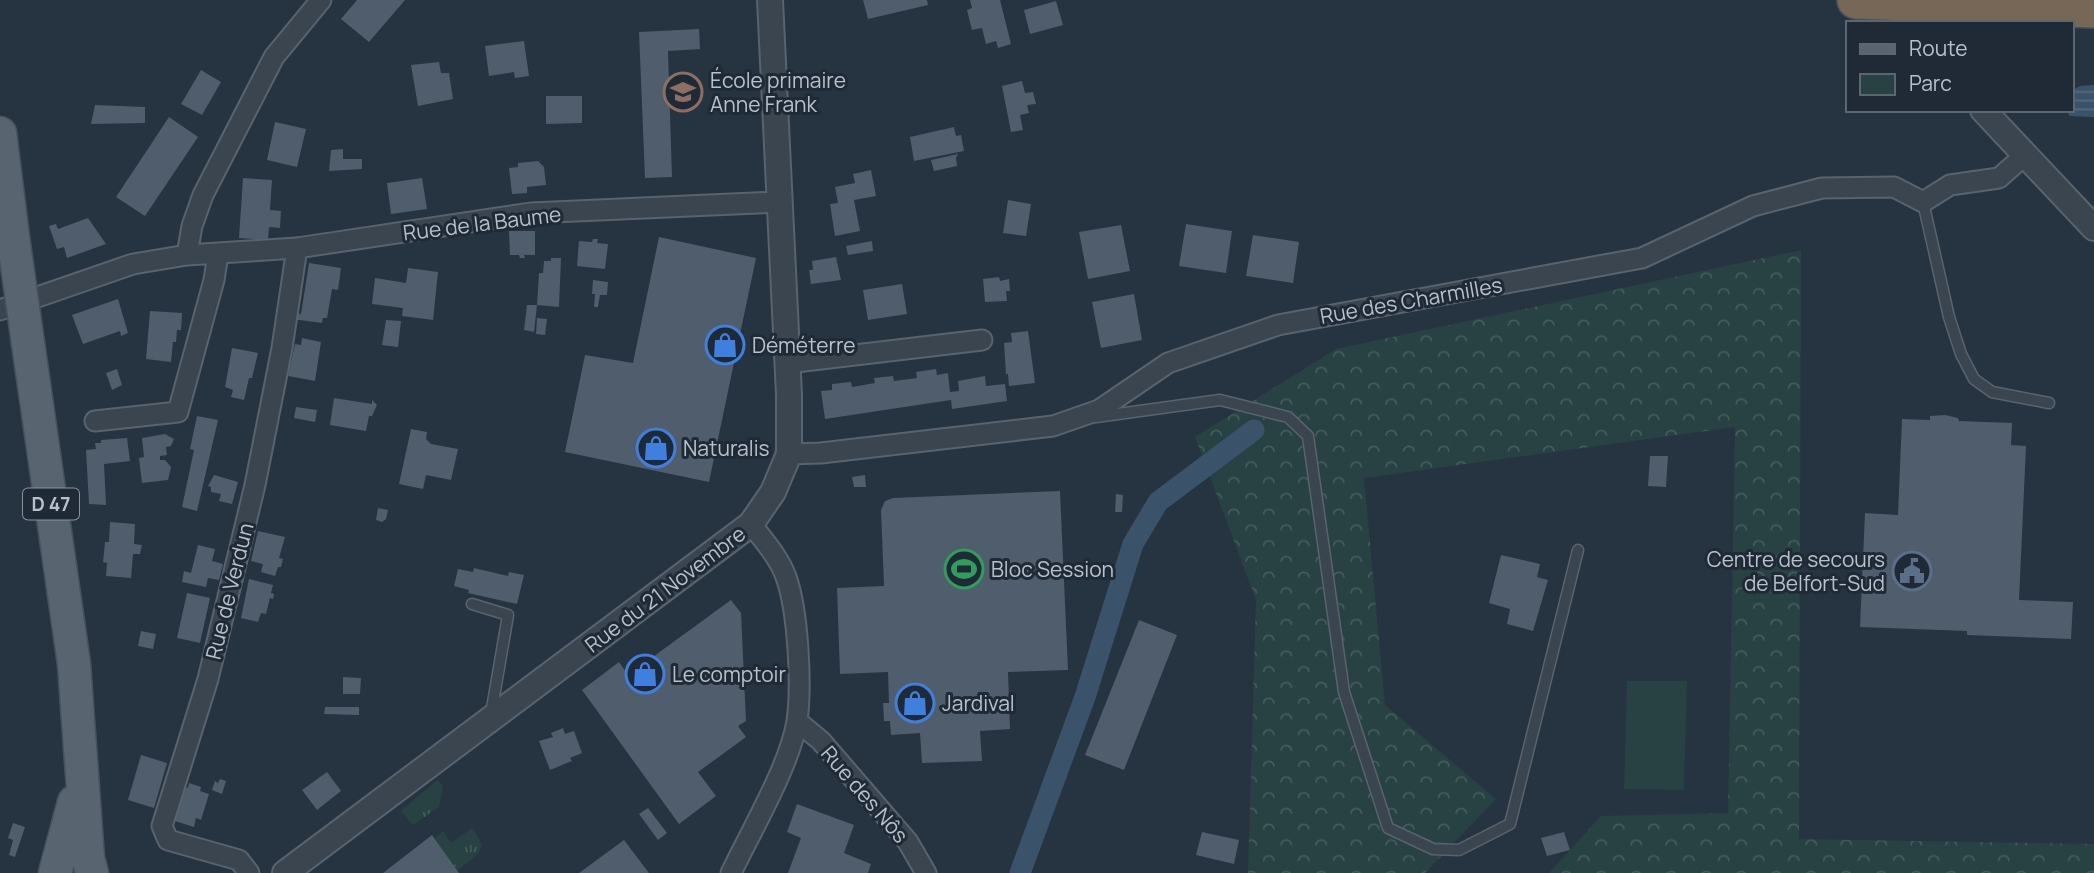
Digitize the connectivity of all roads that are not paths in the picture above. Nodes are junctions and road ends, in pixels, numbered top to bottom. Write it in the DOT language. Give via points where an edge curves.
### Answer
graph roads {
  1 [pos="321,0"];
  2 [pos="770,0"];
  3 [pos="1856,0"];
  4 [pos="2094,9"];
  5 [pos="1985,112"];
  6 [pos="0,133"];
  7 [pos="2025,155"];
  8 [pos="778,202"];
  9 [pos="1923,202"];
  10 [pos="2094,228"];
  11 [pos="297,248"];
  12 [pos="218,254"];
  13 [pos="187,255"];
  14 [pos="0,310"];
  15 [pos="982,341"];
  16 [pos="787,363"];
  17 [pos="2049,403"];
  18 [pos="95,421"];
  19 [pos="1067,421"];
  20 [pos="789,454"];
  21 [pos="751,524"];
  22 [pos="1578,550"];
  23 [pos="472,604"];
  24 [pos="491,718"];
  25 [pos="797,721"];
  26 [pos="80,759"];
  27 [pos="55,873"];
  28 [pos="92,873"];
  29 [pos="249,873"];
  30 [pos="285,873"];
  31 [pos="731,873"];
  32 [pos="926,873"];
  1 -- 13 [label="street" via="274,57 203,195"];
  2 -- 8 [label="street, Rue du 21 Novembre"];
  3 -- 4 [label="highway"];
  5 -- 7 [label="street"];
  6 -- 26 [label="main road, D 47, bridge" via="74,664"];
  7 -- 9 [label="street" via="1999,178 1950,185"];
  7 -- 10 [label="street"];
  8 -- 11 [label="street, Rue de la Baume" via="531,213"];
  8 -- 16 [label="street, Rue du 21 Novembre" via="788,298"];
  9 -- 17 [label="lane" via="1950,317 1974,379 1992,392"];
  9 -- 19 [label="street, Rue des Charmilles" via="1894,187 1822,188 1753,206 1642,258 1278,325 1168,363 1099,410"];
  11 -- 12 [label="street, Rue de la Baume"];
  11 -- 29 [label="street, Rue de Verdun" via="252,498 208,678 162,826 168,840 239,860"];
  12 -- 13 [label="street, Rue de la Baume"];
  12 -- 18 [label="street" via="178,412"];
  13 -- 14 [label="street, Rue de la Baume" via="133,264"];
  15 -- 16 [label="street"];
  16 -- 20 [label="street, Rue du 21 Novembre"];
  19 -- 20 [label="street, Rue des Charmilles"];
  19 -- 22 [label="lane" via="1220,400 1288,417 1308,436 1344,692 1388,828 1433,849 1459,850 1510,824"];
  20 -- 21 [label="street, Rue du 21 Novembre" via="774,492"];
  21 -- 24 [label="street, Rue du 21 Novembre"];
  21 -- 25 [label="street, Rue des Nôs" via="786,575 795,608"];
  23 -- 24 [label="lane" via="508,615"];
  24 -- 30 [label="street, Rue du 21 Novembre"];
  25 -- 31 [label="street, Rue des Nôs" via="783,765"];
  25 -- 32 [label="street, Rue des Nôs" via="821,741 908,842"];
  26 -- 27 [label="main road, D 47" via="72,813"];
  26 -- 28 [label="main road, D 47"];
}
